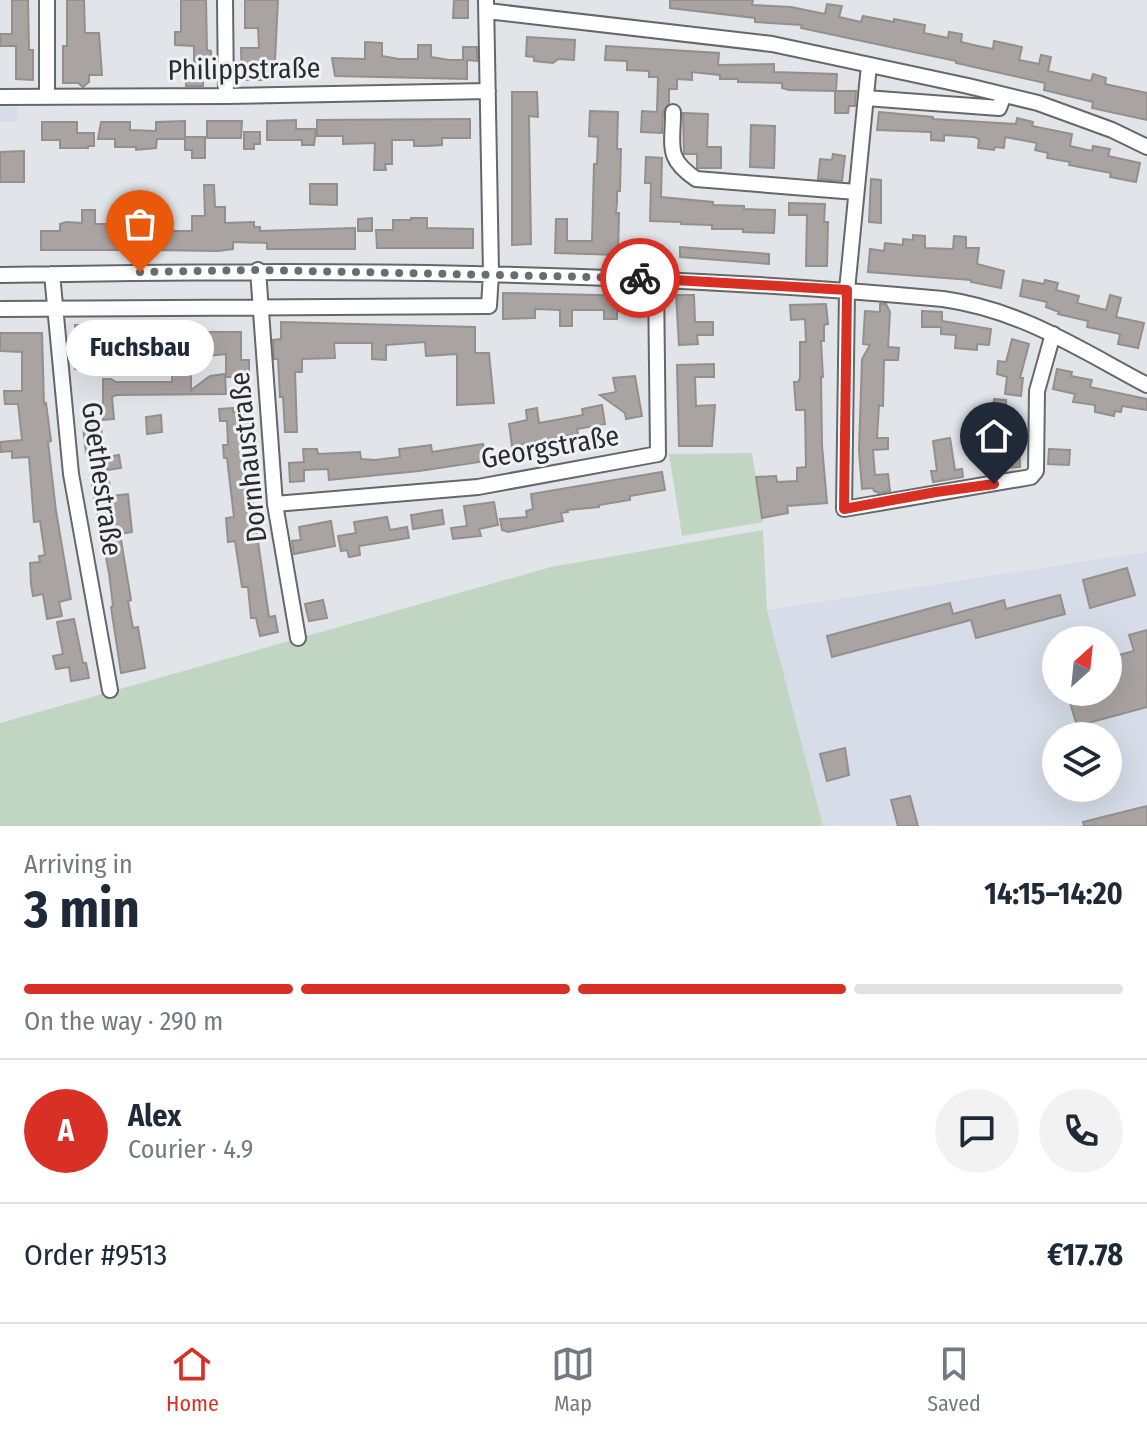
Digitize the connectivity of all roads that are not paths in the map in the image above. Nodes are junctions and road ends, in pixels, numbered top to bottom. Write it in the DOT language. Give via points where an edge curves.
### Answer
graph roads {
  1 [pos="47,0"];
  2 [pos="225,0"];
  3 [pos="486,6"];
  4 [pos="869,65"];
  5 [pos="936,80"];
  6 [pos="488,91"];
  7 [pos="1004,95"];
  8 [pos="226,96"];
  9 [pos="0,97"];
  10 [pos="47,97"];
  11 [pos="866,98"];
  12 [pos="933,103"];
  13 [pos="673,112"];
  14 [pos="1147,147"];
  15 [pos="856,192"];
  16 [pos="258,270"];
  17 [pos="491,273"];
  18 [pos="52,274"];
  19 [pos="0,275"];
  20 [pos="656,278"];
  21 [pos="847,290"];
  22 [pos="261,308"];
  23 [pos="0,309"];
  24 [pos="56,310"];
  25 [pos="1053,334"];
  26 [pos="1147,385"];
  27 [pos="275,504"];
  28 [pos="298,638"];
  29 [pos="110,690"];
  1 -- 10 [label="street"];
  2 -- 8 [label="street"];
  3 -- 4 [label="street" via="772,44"];
  3 -- 6 [label="street"];
  4 -- 5 [label="street"];
  4 -- 11 [label="street"];
  5 -- 7 [label="street"];
  5 -- 12 [label="street"];
  6 -- 8 [label="street, Philippstraße"];
  6 -- 17 [label="street"];
  7 -- 12 [label="street" via="999,108"];
  7 -- 14 [label="street" via="1077,117"];
  8 -- 10 [label="street, Philippstraße"];
  9 -- 10 [label="street, Philippstraße"];
  11 -- 12 [label="street"];
  11 -- 15 [label="street"];
  13 -- 15 [label="street" via="673,155 696,179"];
  15 -- 21 [label="street"];
  16 -- 17 [label="street"];
  16 -- 18 [label="street"];
  16 -- 22 [label="street, Dornhaustraße"];
  17 -- 20 [label="street"];
  17 -- 22 [label="street" via="489,306"];
  18 -- 19 [label="street"];
  18 -- 24 [label="street, Goethestraße"];
  20 -- 21 [label="street"];
  20 -- 27 [label="street, Georgstraße" via="658,454 478,487"];
  21 -- 25 [label="street" via="971,303"];
  21 -- 25 [label="street" via="844,509 1031,477 1036,471 1037,391"];
  22 -- 24 [label="street"];
  22 -- 27 [label="street, Dornhaustraße"];
  23 -- 24 [label="street"];
  24 -- 29 [label="street, Goethestraße" via="71,474"];
  25 -- 26 [label="street"];
  27 -- 28 [label="street, Dornhaustraße"];
}
